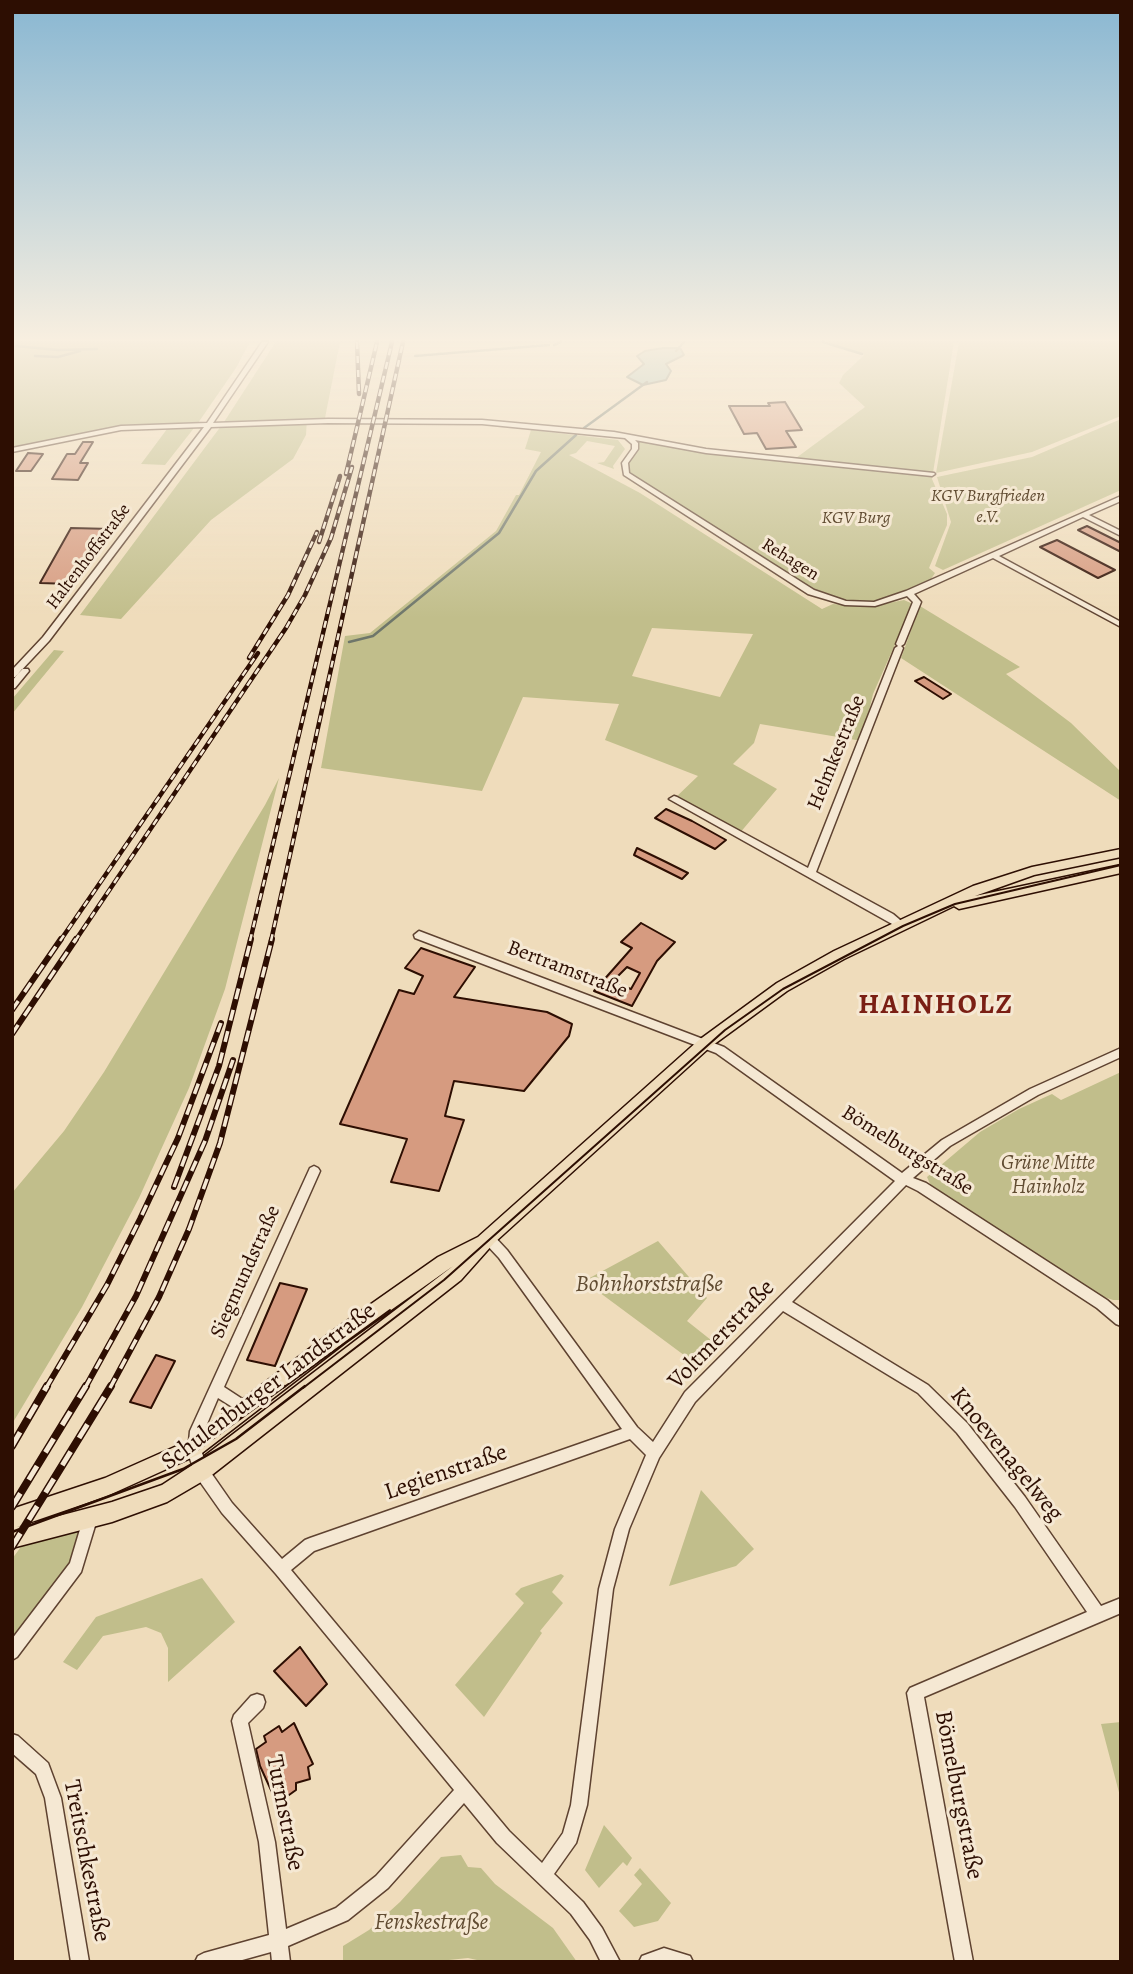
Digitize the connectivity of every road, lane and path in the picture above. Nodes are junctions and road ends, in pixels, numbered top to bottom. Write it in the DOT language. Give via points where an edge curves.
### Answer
graph roads {
  1 [pos="91,434"];
  2 [pos="202,434"];
  3 [pos="600,434"];
  4 [pos="628,437"];
  5 [pos="12,450"];
  6 [pos="932,474"];
  7 [pos="1121,498"];
  8 [pos="1084,515"];
  9 [pos="1121,534"];
  10 [pos="994,556"];
  11 [pos="909,593"];
  12 [pos="1121,625"];
  13 [pos="34,654"];
  14 [pos="12,675"];
  15 [pos="12,686"];
  16 [pos="674,799"];
  17 [pos="1121,853"];
  18 [pos="1121,869"];
  19 [pos="811,873"];
  20 [pos="933,910"];
  21 [pos="901,925"];
  22 [pos="419,935"];
  23 [pos="703,1043"];
  24 [pos="1121,1052"];
  25 [pos="314,1171"];
  26 [pos="904,1180"];
  27 [pos="488,1238"];
  28 [pos="784,1304"];
  29 [pos="1121,1320"];
  30 [pos="216,1389"];
  31 [pos="244,1409"];
  32 [pos="632,1432"];
  33 [pos="195,1447"];
  34 [pos="653,1453"];
  35 [pos="201,1471"];
  36 [pos="91,1516"];
  37 [pos="12,1519"];
  38 [pos="12,1538"];
  39 [pos="281,1569"];
  40 [pos="1121,1605"];
  41 [pos="1098,1615"];
  42 [pos="12,1652"];
  43 [pos="257,1702"];
  44 [pos="12,1742"];
  45 [pos="464,1791"];
  46 [pos="543,1876"];
  47 [pos="281,1940"];
  48 [pos="610,1961"];
  49 [pos="80,1962"];
  50 [pos="204,1962"];
  51 [pos="281,1962"];
  52 [pos="648,1962"];
  53 [pos="684,1962"];
  54 [pos="964,1962"];
  1 -- 5 [label="street"];
  2 -- 13 [label="street, Haltenhoffstraße"];
  3 -- 4 [label="street"];
  4 -- 6 [label="street" via="706,451"];
  4 -- 11 [label="street, Rehagen" via="635,449 625,463 626,474 811,592 837,602 863,604"];
  7 -- 8 [label="street, Rehagen"];
  8 -- 9 [label="street"];
  8 -- 10 [label="street, Rehagen"];
  10 -- 11 [label="street, Rehagen"];
  10 -- 12 [label="street"];
  11 -- 19 [label="street, Helmkestraße" via="917,602"];
  13 -- 14 [label="street, Haltenhoffstraße"];
  13 -- 15 [label="street, Haltenhoffstraße"];
  16 -- 19 [label="street"];
  17 -- 20 [label="main road, Schulenburger Landstraße" via="1006,879"];
  18 -- 20 [label="main road, Schulenburger Landstraße"];
  19 -- 21 [label="street"];
  20 -- 21 [label="main road, Schulenburger Landstraße"];
  21 -- 23 [label="main road, Schulenburger Landstraße" via="782,987"];
  22 -- 23 [label="street, Bertramstraße"];
  23 -- 26 [label="street, Bömelburgstraße" via="720,1050"];
  23 -- 27 [label="main road, Schulenburger Landstraße"];
  24 -- 26 [label="street, Voltmerstraße" via="987,1118 946,1143"];
  25 -- 30 [label="street, Siegmundstraße"];
  26 -- 28 [label="street, Voltmerstraße"];
  26 -- 29 [label="street, Bömelburgstraße" via="922,1187"];
  27 -- 31 [label="main road, Schulenburger Landstraße" via="444,1262"];
  27 -- 32 [label="street"];
  27 -- 35 [label="main road, Schulenburger Landstraße" via="455,1275"];
  28 -- 34 [label="street, Voltmerstraße" via="701,1383"];
  28 -- 41 [label="street, Knoevenagelweg" via="923,1389 962,1428 1012,1492"];
  30 -- 31 [label="street"];
  30 -- 33 [label="street, Siegmundstraße" via="197,1431"];
  31 -- 33 [label="main road, Schulenburger Landstraße"];
  32 -- 34 [label="street"];
  32 -- 39 [label="street, Legienstraße" via="310,1545"];
  33 -- 35 [label="street"];
  33 -- 37 [label="main road, Schulenburger Landstraße" via="107,1486"];
  34 -- 46 [label="street, Voltmerstraße" via="622,1529 606,1589 579,1805 570,1837"];
  35 -- 36 [label="main road, Schulenburger Landstraße" via="167,1493"];
  35 -- 39 [label="street"];
  36 -- 38 [label="main road, Schulenburger Landstraße"];
  36 -- 42 [label="street" via="76,1567"];
  39 -- 45 [label="street"];
  40 -- 41 [label="street, Bömelburgstraße"];
  41 -- 54 [label="street, Bömelburgstraße" via="915,1693"];
  43 -- 47 [label="street, Turmstraße" via="240,1721 267,1842"];
  44 -- 49 [label="street, Treitschkestraße" via="42,1769 53,1798"];
  45 -- 46 [label="street"];
  45 -- 47 [label="street" via="382,1882 342,1914"];
  46 -- 48 [label="street" via="576,1908"];
  47 -- 50 [label="street"];
  47 -- 51 [label="street"];
  52 -- 53 [label="street" via="664,1957"];
}
